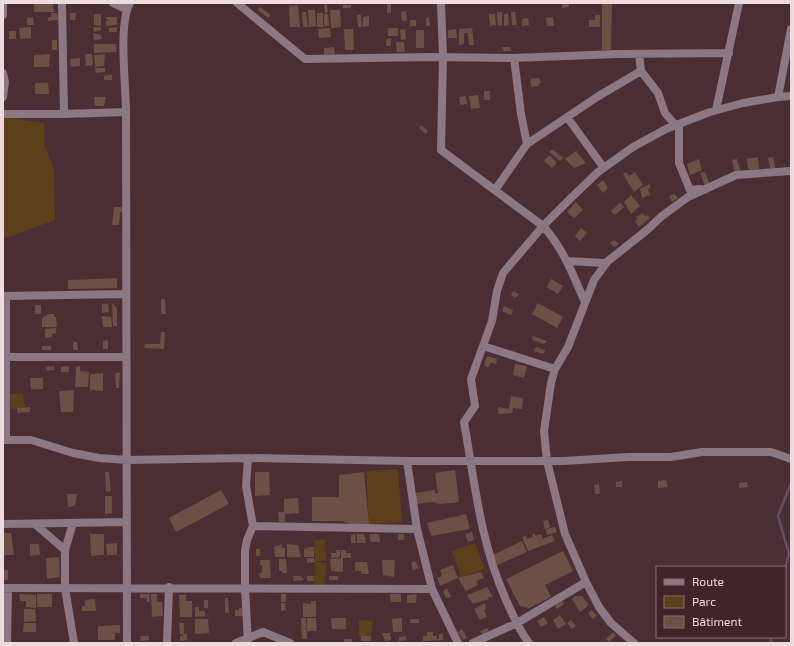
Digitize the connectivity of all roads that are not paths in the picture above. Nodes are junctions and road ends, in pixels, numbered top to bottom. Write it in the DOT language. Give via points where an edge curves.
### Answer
graph roads {
  1 [pos="62,3"];
  2 [pos="113,3"];
  3 [pos="237,3"];
  4 [pos="442,3"];
  5 [pos="739,3"];
  6 [pos="3,6"];
  7 [pos="128,6"];
  8 [pos="3,15"];
  9 [pos="791,29"];
  10 [pos="729,53"];
  11 [pos="639,54"];
  12 [pos="444,57"];
  13 [pos="514,58"];
  14 [pos="641,71"];
  15 [pos="3,72"];
  16 [pos="791,96"];
  17 [pos="3,97"];
  18 [pos="778,97"];
  19 [pos="716,110"];
  20 [pos="126,112"];
  21 [pos="3,114"];
  22 [pos="64,114"];
  23 [pos="567,117"];
  24 [pos="678,125"];
  25 [pos="527,144"];
  26 [pos="604,168"];
  27 [pos="791,171"];
  28 [pos="703,189"];
  29 [pos="495,190"];
  30 [pos="543,226"];
  31 [pos="567,261"];
  32 [pos="606,264"];
  33 [pos="126,294"];
  34 [pos="5,296"];
  35 [pos="585,302"];
  36 [pos="483,346"];
  37 [pos="4,357"];
  38 [pos="126,357"];
  39 [pos="555,368"];
  40 [pos="4,440"];
  41 [pos="248,458"];
  42 [pos="791,459"];
  43 [pos="126,460"];
  44 [pos="471,460"];
  45 [pos="407,461"];
  46 [pos="547,461"];
  47 [pos="126,522"];
  48 [pos="73,523"];
  49 [pos="3,524"];
  50 [pos="34,524"];
  51 [pos="253,526"];
  52 [pos="417,529"];
  53 [pos="66,550"];
  54 [pos="586,582"];
  55 [pos="245,587"];
  56 [pos="6,588"];
  57 [pos="65,588"];
  58 [pos="127,588"];
  59 [pos="169,588"];
  60 [pos="432,588"];
  61 [pos="517,623"];
  62 [pos="248,640"];
  63 [pos="7,643"];
  64 [pos="74,643"];
  65 [pos="127,643"];
  66 [pos="167,643"];
  67 [pos="236,643"];
  68 [pos="290,643"];
  69 [pos="458,643"];
  70 [pos="473,643"];
  71 [pos="529,643"];
  72 [pos="634,643"];
  1 -- 22 [label="street"];
  2 -- 7 [label="street"];
  3 -- 12 [label="street" via="305,58"];
  4 -- 12 [label="street"];
  5 -- 10 [label="street"];
  6 -- 8 [label="street"];
  7 -- 20 [label="street" via="124,32"];
  9 -- 18 [label="street"];
  10 -- 11 [label="street"];
  10 -- 19 [label="street"];
  11 -- 13 [label="street"];
  11 -- 14 [label="street"];
  12 -- 13 [label="street"];
  12 -- 29 [label="street" via="442,150"];
  13 -- 25 [label="street"];
  14 -- 23 [label="street"];
  14 -- 24 [label="street" via="658,93 665,113"];
  15 -- 17 [label="street"];
  16 -- 18 [label="street"];
  18 -- 19 [label="street"];
  19 -- 24 [label="street"];
  20 -- 22 [label="street"];
  20 -- 33 [label="street"];
  21 -- 22 [label="street"];
  23 -- 25 [label="street"];
  23 -- 26 [label="street"];
  24 -- 26 [label="street" via="633,147"];
  24 -- 28 [label="street" via="679,163 690,190"];
  25 -- 29 [label="street"];
  26 -- 30 [label="street"];
  27 -- 28 [label="street" via="736,175"];
  28 -- 32 [label="street" via="662,216"];
  29 -- 30 [label="street"];
  30 -- 31 [label="street"];
  30 -- 36 [label="street" via="503,273 492,321"];
  31 -- 32 [label="street"];
  31 -- 35 [label="street"];
  32 -- 35 [label="street" via="594,280"];
  33 -- 34 [label="street"];
  33 -- 38 [label="street"];
  34 -- 37 [label="street"];
  35 -- 39 [label="street" via="568,347"];
  36 -- 39 [label="street"];
  36 -- 44 [label="street" via="471,379 475,406 464,422"];
  37 -- 38 [label="street"];
  37 -- 40 [label="street"];
  38 -- 43 [label="street"];
  39 -- 46 [label="street" via="544,431"];
  40 -- 43 [label="street" via="31,440 73,453"];
  41 -- 43 [label="street"];
  41 -- 45 [label="street"];
  41 -- 51 [label="street" via="246,486"];
  42 -- 46 [label="street" via="771,452 702,452 671,457"];
  43 -- 47 [label="street"];
  44 -- 45 [label="street"];
  44 -- 46 [label="street"];
  44 -- 61 [label="street" via="484,537 492,566"];
  45 -- 52 [label="street"];
  46 -- 54 [label="street" via="565,534"];
  47 -- 48 [label="street"];
  47 -- 58 [label="street"];
  48 -- 50 [label="street"];
  48 -- 53 [label="street"];
  49 -- 50 [label="street"];
  50 -- 53 [label="street"];
  51 -- 52 [label="street"];
  51 -- 55 [label="street" via="246,546"];
  52 -- 60 [label="street"];
  53 -- 57 [label="street"];
  54 -- 61 [label="street"];
  54 -- 72 [label="street" via="610,623"];
  55 -- 59 [label="street"];
  55 -- 60 [label="street"];
  55 -- 62 [label="street"];
  56 -- 57 [label="street"];
  56 -- 63 [label="street"];
  57 -- 58 [label="street"];
  57 -- 64 [label="street"];
  58 -- 59 [label="street"];
  58 -- 65 [label="street"];
  59 -- 66 [label="street"];
  60 -- 69 [label="street"];
  61 -- 70 [label="street"];
  61 -- 71 [label="street"];
  62 -- 67 [label="street"];
  62 -- 68 [label="street" via="263,632"];
}
